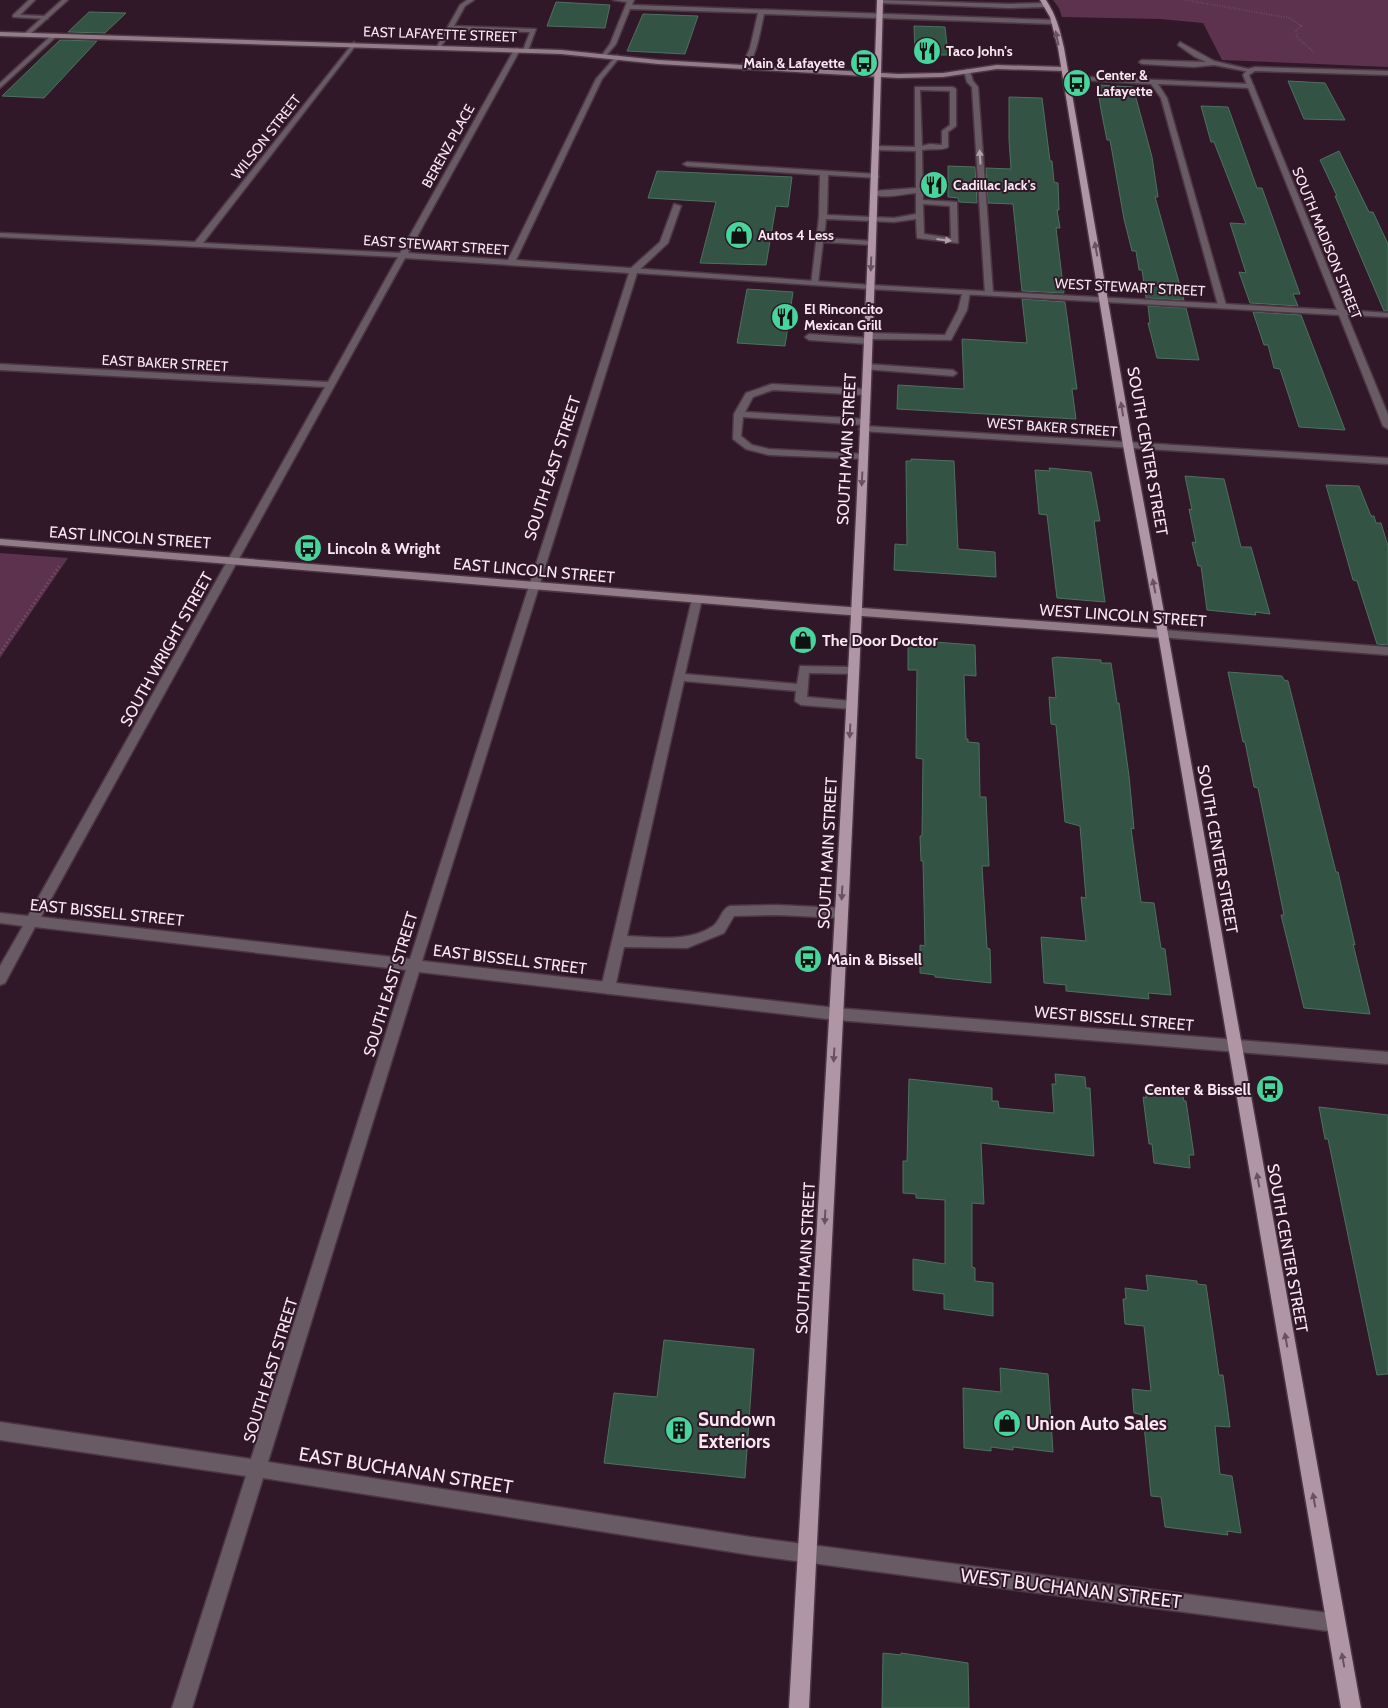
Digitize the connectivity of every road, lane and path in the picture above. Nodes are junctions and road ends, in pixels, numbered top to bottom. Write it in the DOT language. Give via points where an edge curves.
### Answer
graph roads {
  1 [pos="32,0"];
  2 [pos="64,0"];
  3 [pos="471,0"];
  4 [pos="616,0"];
  5 [pos="631,0"];
  6 [pos="880,0"];
  7 [pos="1185,0"];
  8 [pos="914,2"];
  9 [pos="1045,2"];
  10 [pos="1005,6"];
  11 [pos="628,7"];
  12 [pos="762,12"];
  13 [pos="880,16"];
  14 [pos="915,17"];
  15 [pos="46,18"];
  16 [pos="1008,21"];
  17 [pos="1054,22"];
  18 [pos="450,28"];
  19 [pos="0,34"];
  20 [pos="27,34"];
  21 [pos="55,35"];
  22 [pos="354,44"];
  23 [pos="1180,44"];
  24 [pos="438,47"];
  25 [pos="517,50"];
  26 [pos="526,50"];
  27 [pos="605,55"];
  28 [pos="617,57"];
  29 [pos="1320,57"];
  30 [pos="1142,62"];
  31 [pos="1214,63"];
  32 [pos="744,68"];
  33 [pos="1250,70"];
  34 [pos="967,71"];
  35 [pos="1065,74"];
  36 [pos="1388,74"];
  37 [pos="878,75"];
  38 [pos="970,82"];
  39 [pos="1153,82"];
  40 [pos="0,86"];
  41 [pos="1251,86"];
  42 [pos="953,90"];
  43 [pos="876,148"];
  44 [pos="919,149"];
  45 [pos="687,164"];
  46 [pos="824,173"];
  47 [pos="875,176"];
  48 [pos="919,190"];
  49 [pos="874,193"];
  50 [pos="920,202"];
  51 [pos="677,206"];
  52 [pos="920,216"];
  53 [pos="823,217"];
  54 [pos="873,219"];
  55 [pos="0,235"];
  56 [pos="820,240"];
  57 [pos="872,243"];
  58 [pos="197,245"];
  59 [pos="401,255"];
  60 [pos="510,262"];
  61 [pos="634,270"];
  62 [pos="814,283"];
  63 [pos="870,287"];
  64 [pos="966,292"];
  65 [pos="989,293"];
  66 [pos="1104,299"];
  67 [pos="1222,305"];
  68 [pos="1341,312"];
  69 [pos="1388,315"];
  70 [pos="809,338"];
  71 [pos="868,339"];
  72 [pos="0,367"];
  73 [pos="867,367"];
  74 [pos="953,373"];
  75 [pos="328,386"];
  76 [pos="866,392"];
  77 [pos="739,414"];
  78 [pos="864,425"];
  79 [pos="1388,426"];
  80 [pos="1128,445"];
  81 [pos="863,457"];
  82 [pos="1388,461"];
  83 [pos="0,542"];
  84 [pos="73,547"];
  85 [pos="234,560"];
  86 [pos="533,586"];
  87 [pos="697,599"];
  88 [pos="856,612"];
  89 [pos="1163,634"];
  90 [pos="1388,651"];
  91 [pos="0,653"];
  92 [pos="853,671"];
  93 [pos="679,677"];
  94 [pos="802,688"];
  95 [pos="851,705"];
  96 [pos="841,913"];
  97 [pos="0,918"];
  98 [pos="32,922"];
  99 [pos="619,941"];
  100 [pos="414,965"];
  101 [pos="0,979"];
  102 [pos="608,988"];
  103 [pos="836,1014"];
  104 [pos="1234,1045"];
  105 [pos="1388,1058"];
  106 [pos="0,1430"];
  107 [pos="258,1469"];
  108 [pos="806,1553"];
  109 [pos="1336,1623"];
  110 [pos="182,1708"];
  111 [pos="799,1708"];
  112 [pos="1351,1708"];
  1 -- 15 [label="street" via="16,16"];
  2 -- 15 [label="street"];
  3 -- 18 [label="street" via="463,5"];
  4 -- 5 [label="street"];
  5 -- 11 [label="street"];
  6 -- 8 [label="street"];
  6 -- 13 [label="main road, SOUTH MAIN STREET"];
  7 -- 29 [label="path" via="1290,18 1301,26 1296,31 1297,37"];
  8 -- 10 [label="street"];
  8 -- 14 [label="street"];
  9 -- 10 [label="street"];
  9 -- 17 [label="main road, SOUTH CENTER STREET"];
  10 -- 16 [label="street"];
  11 -- 12 [label="street"];
  11 -- 27 [label="street"];
  12 -- 13 [label="street"];
  12 -- 32 [label="street" via="754,48"];
  13 -- 14 [label="street"];
  13 -- 37 [label="main road, SOUTH MAIN STREET"];
  14 -- 16 [label="street"];
  15 -- 20 [label="street"];
  16 -- 17 [label="street"];
  35 -- 17 [label="main road, SOUTH CENTER STREET, one-way"];
  18 -- 24 [label="street"];
  18 -- 26 [label="street" via="534,30"];
  19 -- 20 [label="street, EAST LAFAYETTE STREET"];
  20 -- 21 [label="street, EAST LAFAYETTE STREET"];
  21 -- 22 [label="street, EAST LAFAYETTE STREET"];
  21 -- 40 [label="street"];
  22 -- 24 [label="street, EAST LAFAYETTE STREET"];
  22 -- 58 [label="street, WILSON STREET"];
  23 -- 31 [label="street"];
  24 -- 25 [label="street, EAST LAFAYETTE STREET"];
  25 -- 26 [label="street, EAST LAFAYETTE STREET"];
  25 -- 59 [label="street, BERENZ PLACE"];
  26 -- 27 [label="street, EAST LAFAYETTE STREET"];
  27 -- 28 [label="street, EAST LAFAYETTE STREET"];
  28 -- 32 [label="street, EAST LAFAYETTE STREET"];
  28 -- 60 [label="street" via="599,79"];
  30 -- 31 [label="street"];
  31 -- 33 [label="street"];
  32 -- 37 [label="street, EAST LAFAYETTE STREET"];
  33 -- 36 [label="street"];
  33 -- 41 [label="street, SOUTH MADISON STREET" via="1246,75"];
  34 -- 35 [label="street, EAST LAFAYETTE STREET" via="1006,67"];
  34 -- 37 [label="street, EAST LAFAYETTE STREET" via="920,77"];
  34 -- 38 [label="street"];
  35 -- 39 [label="street"];
  66 -- 35 [label="main road, SOUTH CENTER STREET, one-way"];
  37 -- 43 [label="main road, SOUTH MAIN STREET"];
  38 -- 42 [label="street"];
  65 -- 38 [label="street, one-way" via="975,87"];
  39 -- 41 [label="street"];
  39 -- 67 [label="street" via="1164,98"];
  41 -- 68 [label="street, SOUTH MADISON STREET"];
  42 -- 44 [label="street" via="953,126 945,131 945,147"];
  42 -- 44 [label="street" via="917,88"];
  43 -- 44 [label="street"];
  43 -- 47 [label="main road, SOUTH MAIN STREET"];
  44 -- 48 [label="street"];
  45 -- 46 [label="street"];
  46 -- 47 [label="street"];
  46 -- 53 [label="street"];
  47 -- 49 [label="main road, SOUTH MAIN STREET"];
  48 -- 49 [label="street"];
  48 -- 50 [label="street"];
  49 -- 54 [label="main road, SOUTH MAIN STREET"];
  50 -- 52 [label="street"];
  52 -- 50 [label="street, one-way" via="920,236 955,241 954,204"];
  51 -- 61 [label="street" via="664,244"];
  52 -- 54 [label="street"];
  53 -- 54 [label="street"];
  53 -- 56 [label="street"];
  54 -- 57 [label="main road, SOUTH MAIN STREET"];
  55 -- 58 [label="street, EAST STEWART STREET"];
  56 -- 57 [label="street"];
  56 -- 62 [label="street"];
  57 -- 63 [label="main road, SOUTH MAIN STREET, one-way"];
  58 -- 59 [label="street, EAST STEWART STREET"];
  59 -- 60 [label="street, EAST STEWART STREET"];
  59 -- 75 [label="street, SOUTH WRIGHT STREET"];
  60 -- 61 [label="street, EAST STEWART STREET"];
  61 -- 62 [label="street, EAST STEWART STREET"];
  61 -- 86 [label="street, SOUTH EAST STREET"];
  62 -- 63 [label="street, EAST STEWART STREET"];
  63 -- 64 [label="street, WEST STEWART STREET"];
  63 -- 71 [label="main road, SOUTH MAIN STREET"];
  64 -- 65 [label="street, WEST STEWART STREET"];
  64 -- 71 [label="street" via="966,302 948,338"];
  65 -- 66 [label="street, WEST STEWART STREET"];
  66 -- 67 [label="street, WEST STEWART STREET"];
  80 -- 66 [label="main road, SOUTH CENTER STREET, one-way"];
  67 -- 68 [label="street, WEST STEWART STREET"];
  68 -- 69 [label="street, WEST STEWART STREET"];
  68 -- 79 [label="street, SOUTH MADISON STREET"];
  70 -- 71 [label="street"];
  71 -- 73 [label="main road, SOUTH MAIN STREET"];
  72 -- 75 [label="street, EAST BAKER STREET"];
  73 -- 74 [label="street"];
  73 -- 76 [label="main road, SOUTH MAIN STREET"];
  75 -- 85 [label="street, SOUTH WRIGHT STREET"];
  76 -- 77 [label="street" via="772,387 749,395"];
  76 -- 78 [label="main road, SOUTH MAIN STREET"];
  77 -- 78 [label="street, WEST BAKER STREET"];
  77 -- 81 [label="street" via="736,437 749,447 769,452"];
  78 -- 80 [label="street, WEST BAKER STREET"];
  78 -- 81 [label="main road, SOUTH MAIN STREET"];
  80 -- 82 [label="street, WEST BAKER STREET"];
  89 -- 80 [label="main road, SOUTH CENTER STREET, one-way"];
  81 -- 88 [label="main road, SOUTH MAIN STREET, one-way"];
  83 -- 84 [label="street, EAST LINCOLN STREET"];
  84 -- 85 [label="street, EAST LINCOLN STREET"];
  84 -- 91 [label="path"];
  85 -- 86 [label="street, EAST LINCOLN STREET"];
  85 -- 98 [label="street, SOUTH WRIGHT STREET"];
  86 -- 87 [label="street, EAST LINCOLN STREET"];
  86 -- 100 [label="street, SOUTH EAST STREET"];
  87 -- 88 [label="street, EAST LINCOLN STREET"];
  87 -- 93 [label="street"];
  88 -- 89 [label="street, WEST LINCOLN STREET"];
  88 -- 92 [label="main road, SOUTH MAIN STREET"];
  89 -- 90 [label="street, WEST LINCOLN STREET"];
  89 -- 104 [label="main road, SOUTH CENTER STREET"];
  92 -- 94 [label="street" via="804,669"];
  92 -- 95 [label="main road, SOUTH MAIN STREET"];
  93 -- 94 [label="street"];
  93 -- 99 [label="street"];
  94 -- 95 [label="street" via="801,701"];
  95 -- 96 [label="main road, SOUTH MAIN STREET, one-way"];
  96 -- 99 [label="street" via="730,911 719,928 686,943"];
  96 -- 103 [label="main road, SOUTH MAIN STREET"];
  97 -- 98 [label="street, EAST BISSELL STREET"];
  98 -- 100 [label="street, EAST BISSELL STREET"];
  98 -- 101 [label="street, SOUTH WRIGHT STREET"];
  99 -- 102 [label="street"];
  100 -- 102 [label="street, EAST BISSELL STREET"];
  100 -- 107 [label="street, SOUTH EAST STREET"];
  102 -- 103 [label="street, EAST BISSELL STREET"];
  103 -- 104 [label="street, WEST BISSELL STREET"];
  103 -- 108 [label="main road, SOUTH MAIN STREET, one-way"];
  104 -- 105 [label="street, WEST BISSELL STREET"];
  109 -- 104 [label="main road, SOUTH CENTER STREET, one-way"];
  106 -- 107 [label="street, EAST BUCHANAN STREET"];
  107 -- 108 [label="street, EAST BUCHANAN STREET"];
  107 -- 110 [label="street, SOUTH EAST STREET"];
  108 -- 109 [label="street, WEST BUCHANAN STREET"];
  108 -- 111 [label="main road, SOUTH MAIN STREET"];
  112 -- 109 [label="main road, SOUTH CENTER STREET, one-way"];
}
